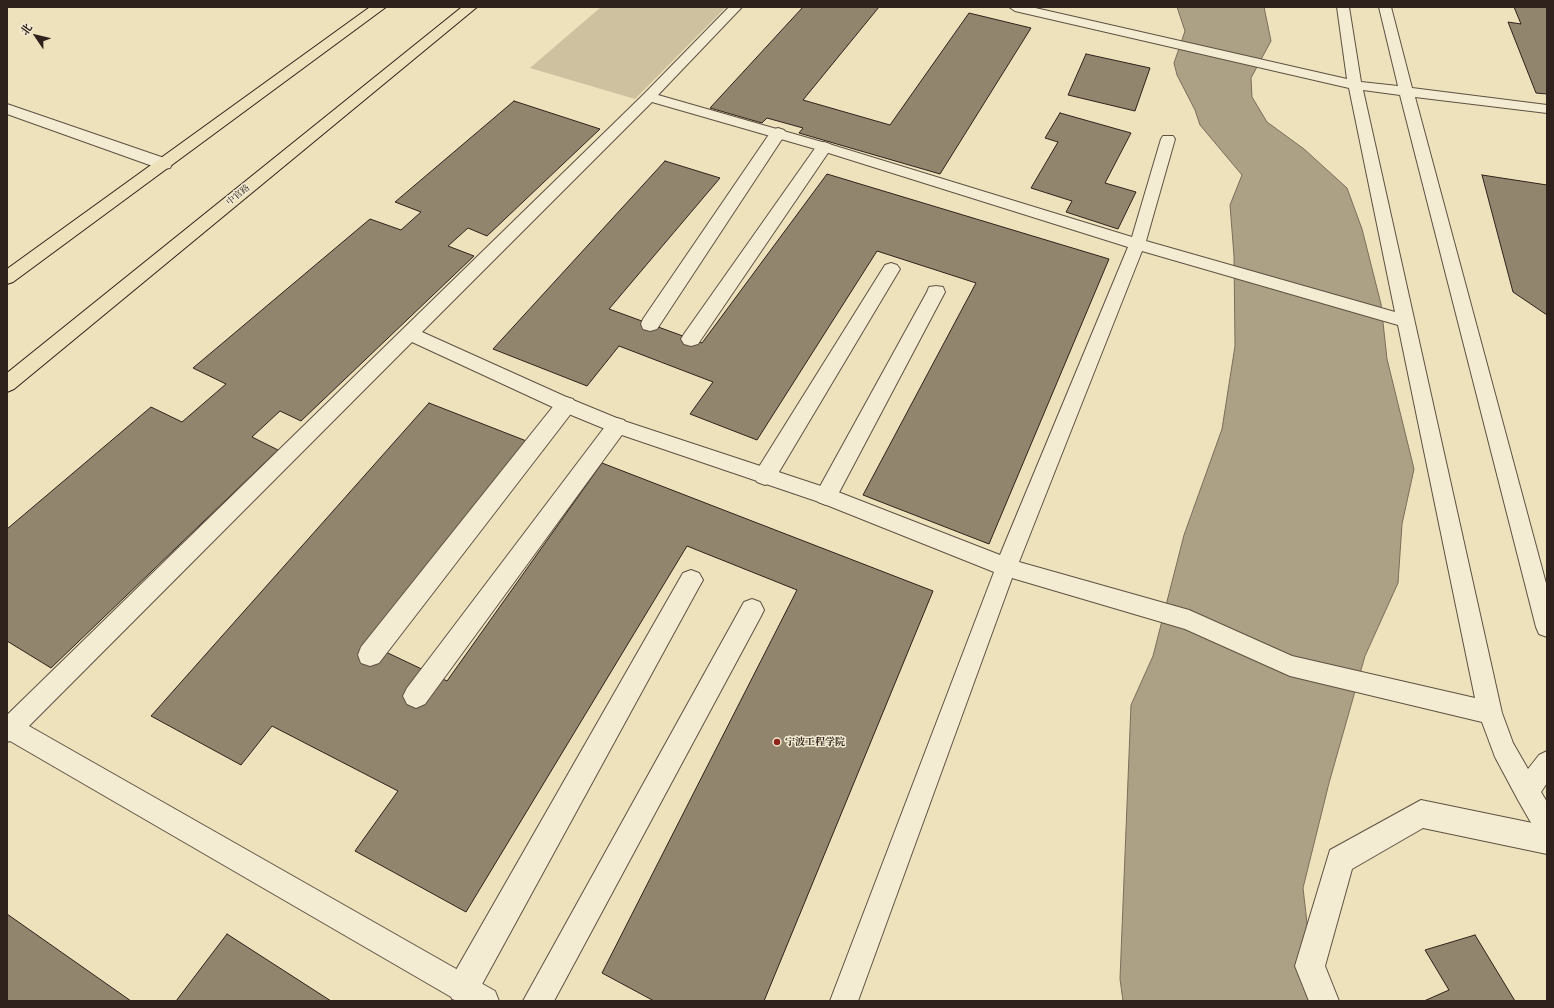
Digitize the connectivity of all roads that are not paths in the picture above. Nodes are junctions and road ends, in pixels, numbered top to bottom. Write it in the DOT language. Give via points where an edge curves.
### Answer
graph roads {
  1 [pos="379,7"];
  2 [pos="470,7"];
  3 [pos="736,7"];
  4 [pos="1015,7"];
  5 [pos="1343,7"];
  6 [pos="1385,7"];
  7 [pos="1355,85"];
  8 [pos="1406,90"];
  9 [pos="649,97"];
  10 [pos="7,109"];
  11 [pos="1547,109"];
  12 [pos="778,133"];
  13 [pos="1168,139"];
  14 [pos="824,147"];
  15 [pos="164,164"];
  16 [pos="1138,242"];
  17 [pos="891,269"];
  18 [pos="7,278"];
  19 [pos="936,292"];
  20 [pos="1406,321"];
  21 [pos="650,324"];
  22 [pos="410,334"];
  23 [pos="691,338"];
  24 [pos="7,384"];
  25 [pos="566,405"];
  26 [pos="617,426"];
  27 [pos="765,476"];
  28 [pos="826,496"];
  29 [pos="1006,567"];
  30 [pos="691,580"];
  31 [pos="752,610"];
  32 [pos="1547,627"];
  33 [pos="370,655"];
  34 [pos="416,696"];
  35 [pos="1490,713"];
  36 [pos="9,729"];
  37 [pos="1547,763"];
  38 [pos="1526,791"];
  39 [pos="1547,826"];
  40 [pos="1547,840"];
  41 [pos="463,988"];
  42 [pos="485,1001"];
  43 [pos="538,1001"];
  44 [pos="844,1001"];
  45 [pos="1324,1001"];
  1 -- 15 [label="main road"];
  2 -- 24 [label="main road, 中官路"];
  3 -- 9 [label="lane"];
  4 -- 7 [label="lane"];
  5 -- 7 [label="lane"];
  6 -- 8 [label="lane"];
  7 -- 8 [label="lane"];
  7 -- 20 [label="lane"];
  8 -- 11 [label="lane"];
  8 -- 32 [label="lane"];
  9 -- 12 [label="lane"];
  9 -- 22 [label="lane"];
  10 -- 15 [label="street"];
  12 -- 14 [label="lane"];
  12 -- 21 [label="street"];
  13 -- 16 [label="lane"];
  14 -- 16 [label="lane"];
  14 -- 23 [label="street"];
  15 -- 18 [label="main road"];
  16 -- 20 [label="lane" via="1196,262"];
  16 -- 29 [label="lane"];
  17 -- 27 [label="street"];
  19 -- 28 [label="street"];
  20 -- 35 [label="lane"];
  22 -- 25 [label="lane"];
  22 -- 36 [label="lane"];
  25 -- 26 [label="lane"];
  25 -- 33 [label="street"];
  26 -- 27 [label="lane"];
  26 -- 34 [label="street"];
  27 -- 28 [label="lane"];
  28 -- 29 [label="lane"];
  29 -- 35 [label="lane" via="1189,620 1290,666"];
  29 -- 44 [label="lane"];
  30 -- 41 [label="street"];
  31 -- 43 [label="street"];
  35 -- 38 [label="lane" via="1503,749"];
  36 -- 41 [label="lane"];
  37 -- 38 [label="lane"];
  38 -- 39 [label="lane"];
  40 -- 45 [label="street" via="1421,814 1340,860 1310,966"];
  41 -- 42 [label="lane"];
}
